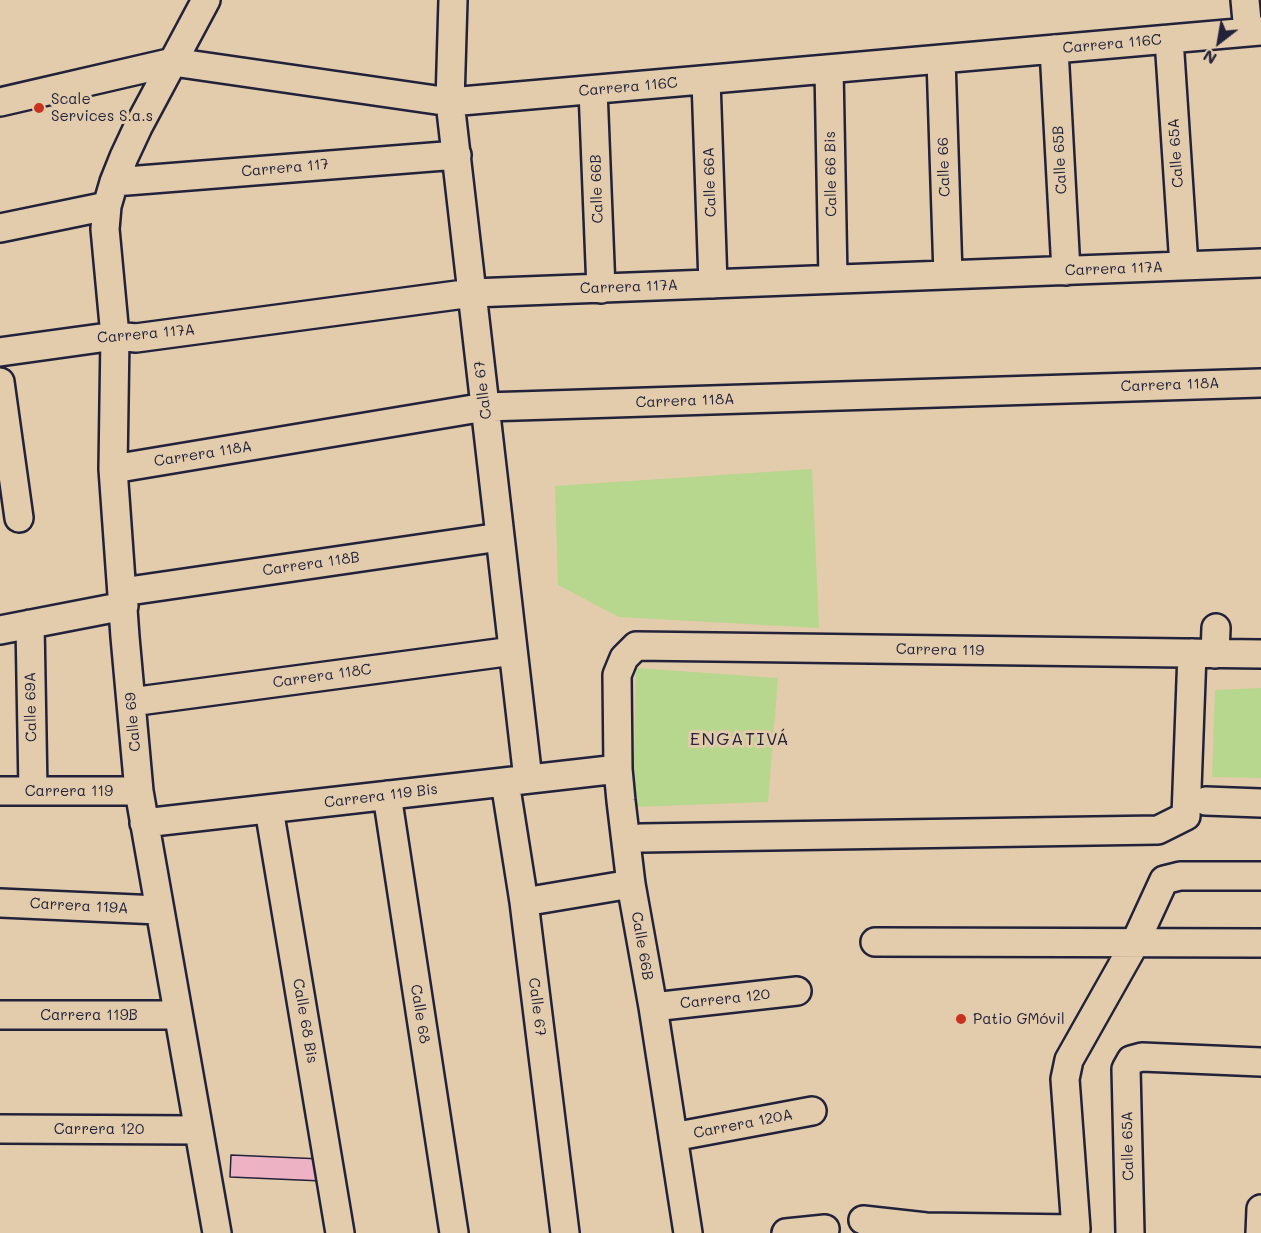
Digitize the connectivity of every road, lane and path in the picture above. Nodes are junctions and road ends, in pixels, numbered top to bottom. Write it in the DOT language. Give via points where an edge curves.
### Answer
graph roads {
  1 [pos="206,0"];
  2 [pos="453,0"];
  3 [pos="1245,0"];
  4 [pos="1254,32"];
  5 [pos="1169,39"];
  6 [pos="1054,49"];
  7 [pos="941,59"];
  8 [pos="173,62"];
  9 [pos="829,69"];
  10 [pos="706,80"];
  11 [pos="593,90"];
  12 [pos="0,102"];
  13 [pos="450,102"];
  14 [pos="457,155"];
  15 [pos="110,194"];
  16 [pos="0,228"];
  17 [pos="1261,263"];
  18 [pos="1184,266"];
  19 [pos="1066,271"];
  20 [pos="948,275"];
  21 [pos="833,279"];
  22 [pos="714,284"];
  23 [pos="601,289"];
  24 [pos="472,293"];
  25 [pos="115,336"];
  26 [pos="0,352"];
  27 [pos="0,382"];
  28 [pos="1261,383"];
  29 [pos="485,407"];
  30 [pos="113,469"];
  31 [pos="19,518"];
  32 [pos="500,537"];
  33 [pos="123,599"];
  34 [pos="30,624"];
  35 [pos="0,630"];
  36 [pos="1208,645"];
  37 [pos="513,651"];
  38 [pos="1261,654"];
  39 [pos="624,658"];
  40 [pos="131,702"];
  41 [pos="618,769"];
  42 [pos="516,780"];
  43 [pos="33,790"];
  44 [pos="139,790"];
  45 [pos="0,791"];
  46 [pos="387,795"];
  47 [pos="1261,803"];
  48 [pos="269,809"];
  49 [pos="1196,809"];
  50 [pos="144,823"];
  51 [pos="641,838"];
  52 [pos="1261,876"];
  53 [pos="631,884"];
  54 [pos="524,902"];
  55 [pos="0,903"];
  56 [pos="159,910"];
  57 [pos="875,942"];
  58 [pos="1135,943"];
  59 [pos="1261,943"];
  60 [pos="797,991"];
  61 [pos="653,1007"];
  62 [pos="0,1015"];
  63 [pos="178,1015"];
  64 [pos="1261,1062"];
  65 [pos="812,1111"];
  66 [pos="0,1129"];
  67 [pos="198,1130"];
  68 [pos="674,1137"];
  69 [pos="1261,1209"];
  70 [pos="864,1220"];
  71 [pos="825,1229"];
  72 [pos="926,1230"];
  73 [pos="1036,1230"];
  74 [pos="217,1233"];
  75 [pos="340,1233"];
  76 [pos="454,1233"];
  77 [pos="565,1233"];
  78 [pos="688,1233"];
  79 [pos="786,1233"];
  80 [pos="1130,1233"];
  81 [pos="1260,1233"];
  1 -- 8 [label="street, Calle 69"];
  2 -- 13 [label="street, Calle 67"];
  3 -- 4 [label="street"];
  4 -- 5 [label="street, Carrera 116C"];
  5 -- 6 [label="street, Carrera 116C"];
  5 -- 18 [label="street, Calle 65A"];
  6 -- 7 [label="street, Carrera 116C"];
  6 -- 19 [label="street, Calle 65B"];
  7 -- 9 [label="street, Carrera 116C"];
  7 -- 20 [label="street, Calle 66"];
  8 -- 12 [label="street, Carrera 116C"];
  8 -- 13 [label="street, Carrera 116C"];
  8 -- 15 [label="street, Calle 69" via="138,127"];
  9 -- 10 [label="street, Carrera 116C"];
  9 -- 21 [label="street, Calle 66 Bis"];
  10 -- 11 [label="street, Carrera 116C"];
  10 -- 22 [label="street, Calle 66A"];
  11 -- 13 [label="street, Carrera 116C"];
  11 -- 23 [label="street, Calle 66B"];
  13 -- 14 [label="street, Calle 67"];
  14 -- 15 [label="street, Carrera 117"];
  14 -- 24 [label="street, Calle 67"];
  15 -- 16 [label="street, Carrera 117"];
  15 -- 25 [label="street, Calle 69" via="105,229"];
  17 -- 18 [label="street, Carrera 117A"];
  18 -- 19 [label="street, Carrera 117A"];
  19 -- 20 [label="street, Carrera 117A"];
  20 -- 21 [label="street, Carrera 117A"];
  21 -- 22 [label="street, Carrera 117A"];
  22 -- 23 [label="street, Carrera 117A"];
  23 -- 24 [label="street, Carrera 117A"];
  24 -- 25 [label="street, Carrera 117A" via="136,338"];
  24 -- 29 [label="street, Calle 67"];
  25 -- 26 [label="street, Carrera 117A"];
  25 -- 30 [label="street, Calle 69"];
  27 -- 31 [label="street"];
  28 -- 29 [label="street, Carrera 118A"];
  29 -- 30 [label="street, Carrera 118A"];
  29 -- 32 [label="street, Calle 67"];
  30 -- 33 [label="street, Calle 69"];
  32 -- 33 [label="street, Carrera 118B"];
  32 -- 37 [label="street, Calle 67"];
  33 -- 34 [label="street, Carrera 118B"];
  33 -- 40 [label="street, Calle 69"];
  34 -- 35 [label="street, Carrera 118B"];
  34 -- 43 [label="street, Calle 69A"];
  36 -- 38 [label="street, Carrera 119"];
  36 -- 39 [label="street, Carrera 119" via="636,646"];
  36 -- 49 [label="street"];
  37 -- 40 [label="street, Carrera 118C"];
  37 -- 42 [label="street, Calle 67"];
  39 -- 41 [label="street, Calle 66B" via="616,675"];
  40 -- 44 [label="street, Calle 69"];
  41 -- 42 [label="street, Carrera 119 Bis"];
  41 -- 53 [label="street, Calle 66B"];
  42 -- 46 [label="street, Carrera 119 Bis"];
  42 -- 54 [label="street, Calle 67"];
  43 -- 44 [label="street, Carrera 119"];
  43 -- 45 [label="street, Carrera 119"];
  44 -- 50 [label="street, Calle 69"];
  46 -- 48 [label="street, Carrera 119 Bis"];
  46 -- 76 [label="street, Calle 68"];
  47 -- 49 [label="street"];
  48 -- 50 [label="street, Carrera 119 Bis"];
  48 -- 75 [label="street, Calle 68 Bis"];
  49 -- 51 [label="street" via="1158,830"];
  50 -- 56 [label="street, Calle 69"];
  52 -- 58 [label="street" via="1180,876 1164,880"];
  53 -- 54 [label="street"];
  53 -- 61 [label="street, Calle 66B"];
  54 -- 77 [label="street, Calle 67"];
  55 -- 56 [label="street, Carrera 119A"];
  56 -- 63 [label="street, Calle 69"];
  57 -- 58 [label="street"];
  58 -- 59 [label="street"];
  58 -- 73 [label="street" via="1069,1059 1065,1079 1076,1229"];
  60 -- 61 [label="street, Carrera 120"];
  61 -- 68 [label="street, Calle 66B"];
  62 -- 63 [label="street, Carrera 119B"];
  63 -- 67 [label="street, Calle 69"];
  64 -- 80 [label="street, Calle 65A" via="1142,1057 1131,1060 1126,1069"];
  65 -- 68 [label="street, Carrera 120A"];
  66 -- 67 [label="street, Carrera 120"];
  67 -- 74 [label="street, Calle 69"];
  68 -- 78 [label="street, Calle 66B"];
  69 -- 81 [label="street"];
  70 -- 72 [label="street"];
  71 -- 79 [label="street"];
  72 -- 73 [label="street"];
}
